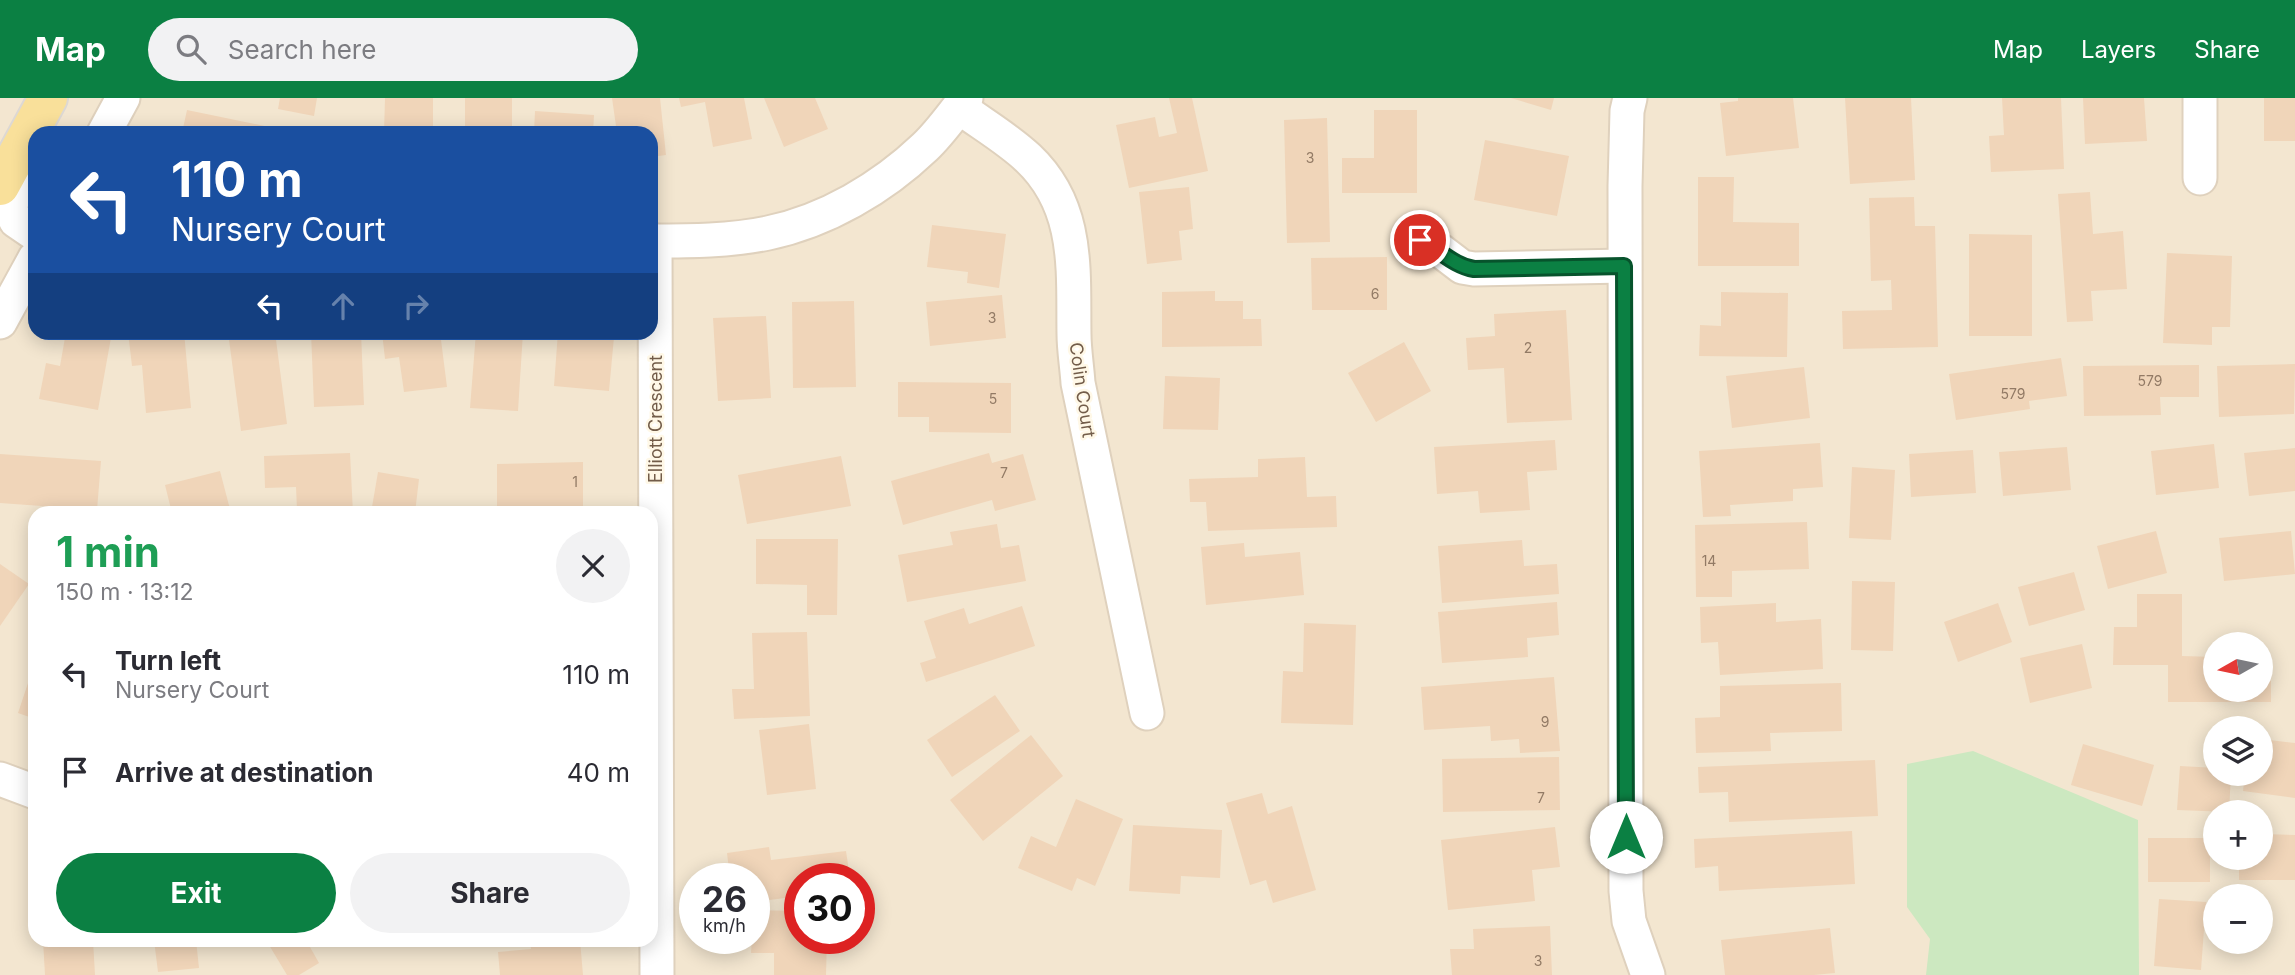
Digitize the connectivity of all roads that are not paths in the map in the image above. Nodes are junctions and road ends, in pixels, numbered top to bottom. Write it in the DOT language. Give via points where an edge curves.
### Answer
graph roads {
  1 [pos="48,98"];
  2 [pos="123,98"];
  3 [pos="1630,98"];
  4 [pos="1650,98"];
  5 [pos="2200,98"];
  6 [pos="963,103"];
  7 [pos="33,126"];
  8 [pos="108,126"];
  9 [pos="28,135"];
  10 [pos="1626,149"];
  11 [pos="2200,178"];
  12 [pos="0,187"];
  13 [pos="28,190"];
  14 [pos="28,229"];
  15 [pos="1420,240"];
  16 [pos="658,241"];
  17 [pos="1624,266"];
  18 [pos="28,271"];
  19 [pos="0,322"];
  20 [pos="654,340"];
  21 [pos="654,506"];
  22 [pos="1147,713"];
  23 [pos="0,779"];
  24 [pos="28,789"];
  25 [pos="657,947"];
  26 [pos="657,975"];
  27 [pos="1648,975"];
  1 -- 7 [label="main road"];
  2 -- 8 [label="street"];
  3 -- 10 [label="street"];
  4 -- 10 [label="street"];
  5 -- 11 [label="street"];
  6 -- 16 [label="street" via="926,147 877,186 835,211 767,233"];
  6 -- 22 [label="street, Colin Court" via="1029,159 1049,184 1066,218 1072,244 1078,383"];
  9 -- 12 [label="main road"];
  10 -- 17 [label="street"];
  12 -- 13 [label="street"];
  12 -- 14 [label="street" via="16,221"];
  15 -- 17 [label="street" via="1462,267 1474,269"];
  17 -- 27 [label="street" via="1626,891 1629,921"];
  18 -- 19 [label="street"];
  20 -- 21 [label="street, Elliott Crescent"];
  23 -- 24 [label="street"];
  25 -- 26 [label="street, Elliott Crescent"];
}
